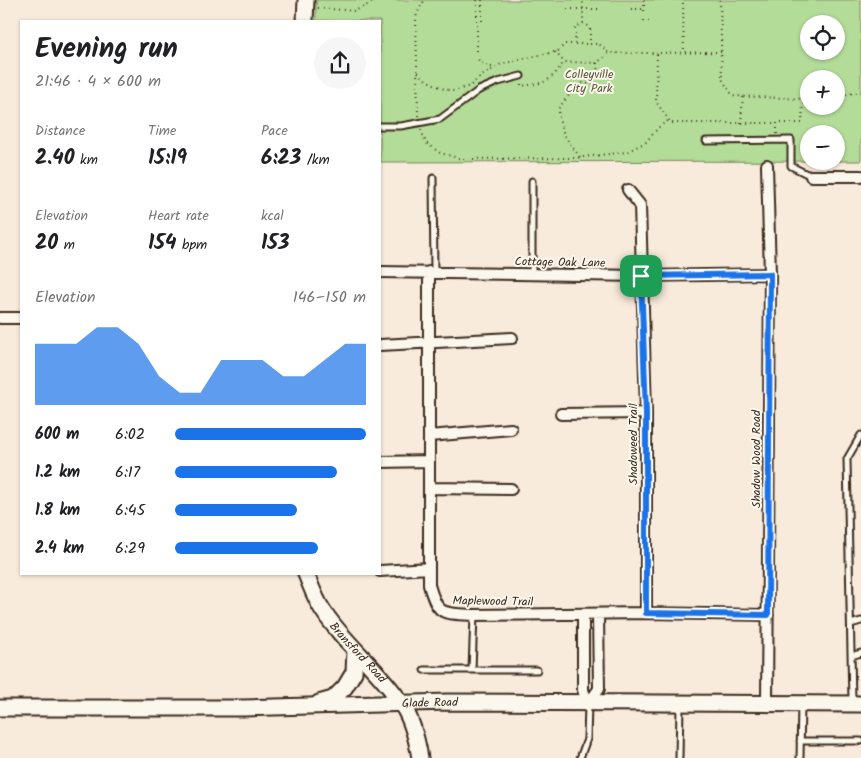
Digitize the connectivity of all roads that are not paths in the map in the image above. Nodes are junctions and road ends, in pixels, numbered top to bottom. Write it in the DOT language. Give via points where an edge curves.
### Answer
graph roads {
  1 [pos="521,76"];
  2 [pos="381,126"];
  3 [pos="706,141"];
  4 [pos="767,165"];
  5 [pos="812,176"];
  6 [pos="861,176"];
  7 [pos="433,178"];
  8 [pos="532,181"];
  9 [pos="628,190"];
  10 [pos="381,272"];
  11 [pos="431,272"];
  12 [pos="532,274"];
  13 [pos="770,274"];
  14 [pos="641,276"];
  15 [pos="0,318"];
  16 [pos="20,318"];
  17 [pos="512,338"];
  18 [pos="429,343"];
  19 [pos="381,346"];
  20 [pos="646,413"];
  21 [pos="561,414"];
  22 [pos="511,429"];
  23 [pos="861,435"];
  24 [pos="429,436"];
  25 [pos="381,462"];
  26 [pos="429,462"];
  27 [pos="429,488"];
  28 [pos="511,489"];
  29 [pos="429,568"];
  30 [pos="381,571"];
  31 [pos="306,575"];
  32 [pos="646,613"];
  33 [pos="583,614"];
  34 [pos="598,614"];
  35 [pos="474,615"];
  36 [pos="768,615"];
  37 [pos="861,621"];
  38 [pos="850,624"];
  39 [pos="355,650"];
  40 [pos="861,653"];
  41 [pos="851,656"];
  42 [pos="424,670"];
  43 [pos="472,670"];
  44 [pos="537,670"];
  45 [pos="680,702"];
  46 [pos="767,703"];
  47 [pos="588,704"];
  48 [pos="801,704"];
  49 [pos="857,704"];
  50 [pos="402,705"];
  51 [pos="307,706"];
  52 [pos="0,708"];
  53 [pos="800,741"];
  54 [pos="861,741"];
  55 [pos="420,758"];
  56 [pos="580,758"];
  57 [pos="679,758"];
  58 [pos="800,758"];
  1 -- 2 [label="lane" via="479,90 440,118 401,126"];
  3 -- 5 [label="lane" via="791,140 791,166"];
  4 -- 13 [label="street, Shadow Wood Road"];
  5 -- 6 [label="street"];
  7 -- 11 [label="lane"];
  8 -- 12 [label="lane"];
  9 -- 14 [label="street, Shadoweed Trail" via="640,205"];
  10 -- 11 [label="street, Cottage Oak Lane"];
  11 -- 12 [label="street, Cottage Oak Lane"];
  11 -- 18 [label="street, Maplewood Trail"];
  12 -- 14 [label="street, Cottage Oak Lane"];
  13 -- 14 [label="street, Cottage Oak Lane"];
  13 -- 36 [label="street, Shadow Wood Road"];
  14 -- 20 [label="street, Shadoweed Trail"];
  15 -- 16 [label="street"];
  17 -- 18 [label="street"];
  18 -- 19 [label="street"];
  18 -- 24 [label="street, Maplewood Trail"];
  20 -- 21 [label="street"];
  20 -- 32 [label="street, Shadoweed Trail"];
  22 -- 24 [label="street"];
  23 -- 38 [label="lane" via="847,458"];
  24 -- 26 [label="street, Maplewood Trail"];
  25 -- 26 [label="street"];
  26 -- 27 [label="street, Maplewood Trail"];
  27 -- 28 [label="street"];
  27 -- 29 [label="street, Maplewood Trail"];
  29 -- 30 [label="street"];
  29 -- 35 [label="street, Maplewood Trail" via="429,585 437,607 446,613"];
  31 -- 39 [label="main road, Bransford Road" via="322,610"];
  32 -- 34 [label="street, Maplewood Trail"];
  32 -- 36 [label="street, Maplewood Trail"];
  33 -- 34 [label="street, Maplewood Trail"];
  33 -- 35 [label="street, Maplewood Trail"];
  33 -- 47 [label="street" via="583,690"];
  34 -- 47 [label="street" via="599,689"];
  35 -- 43 [label="lane"];
  36 -- 46 [label="street, Shadow Wood Road"];
  37 -- 38 [label="lane"];
  38 -- 41 [label="lane"];
  39 -- 50 [label="main road, Bransford Road"];
  39 -- 51 [label="main road" via="354,672 345,687 333,699"];
  40 -- 41 [label="lane"];
  41 -- 49 [label="lane"];
  42 -- 43 [label="lane"];
  43 -- 44 [label="lane"];
  45 -- 46 [label="main road, Glade Road"];
  45 -- 47 [label="main road, Glade Road"];
  45 -- 57 [label="lane"];
  46 -- 48 [label="main road, Glade Road"];
  47 -- 50 [label="main road, Glade Road" via="448,702"];
  47 -- 56 [label="lane" via="587,739"];
  48 -- 49 [label="main road, Glade Road"];
  48 -- 53 [label="lane"];
  50 -- 51 [label="main road, Glade Road"];
  50 -- 55 [label="main road, Bransford Road"];
  51 -- 52 [label="main road, Glade Road"];
  53 -- 54 [label="lane"];
  53 -- 58 [label="lane"];
}
